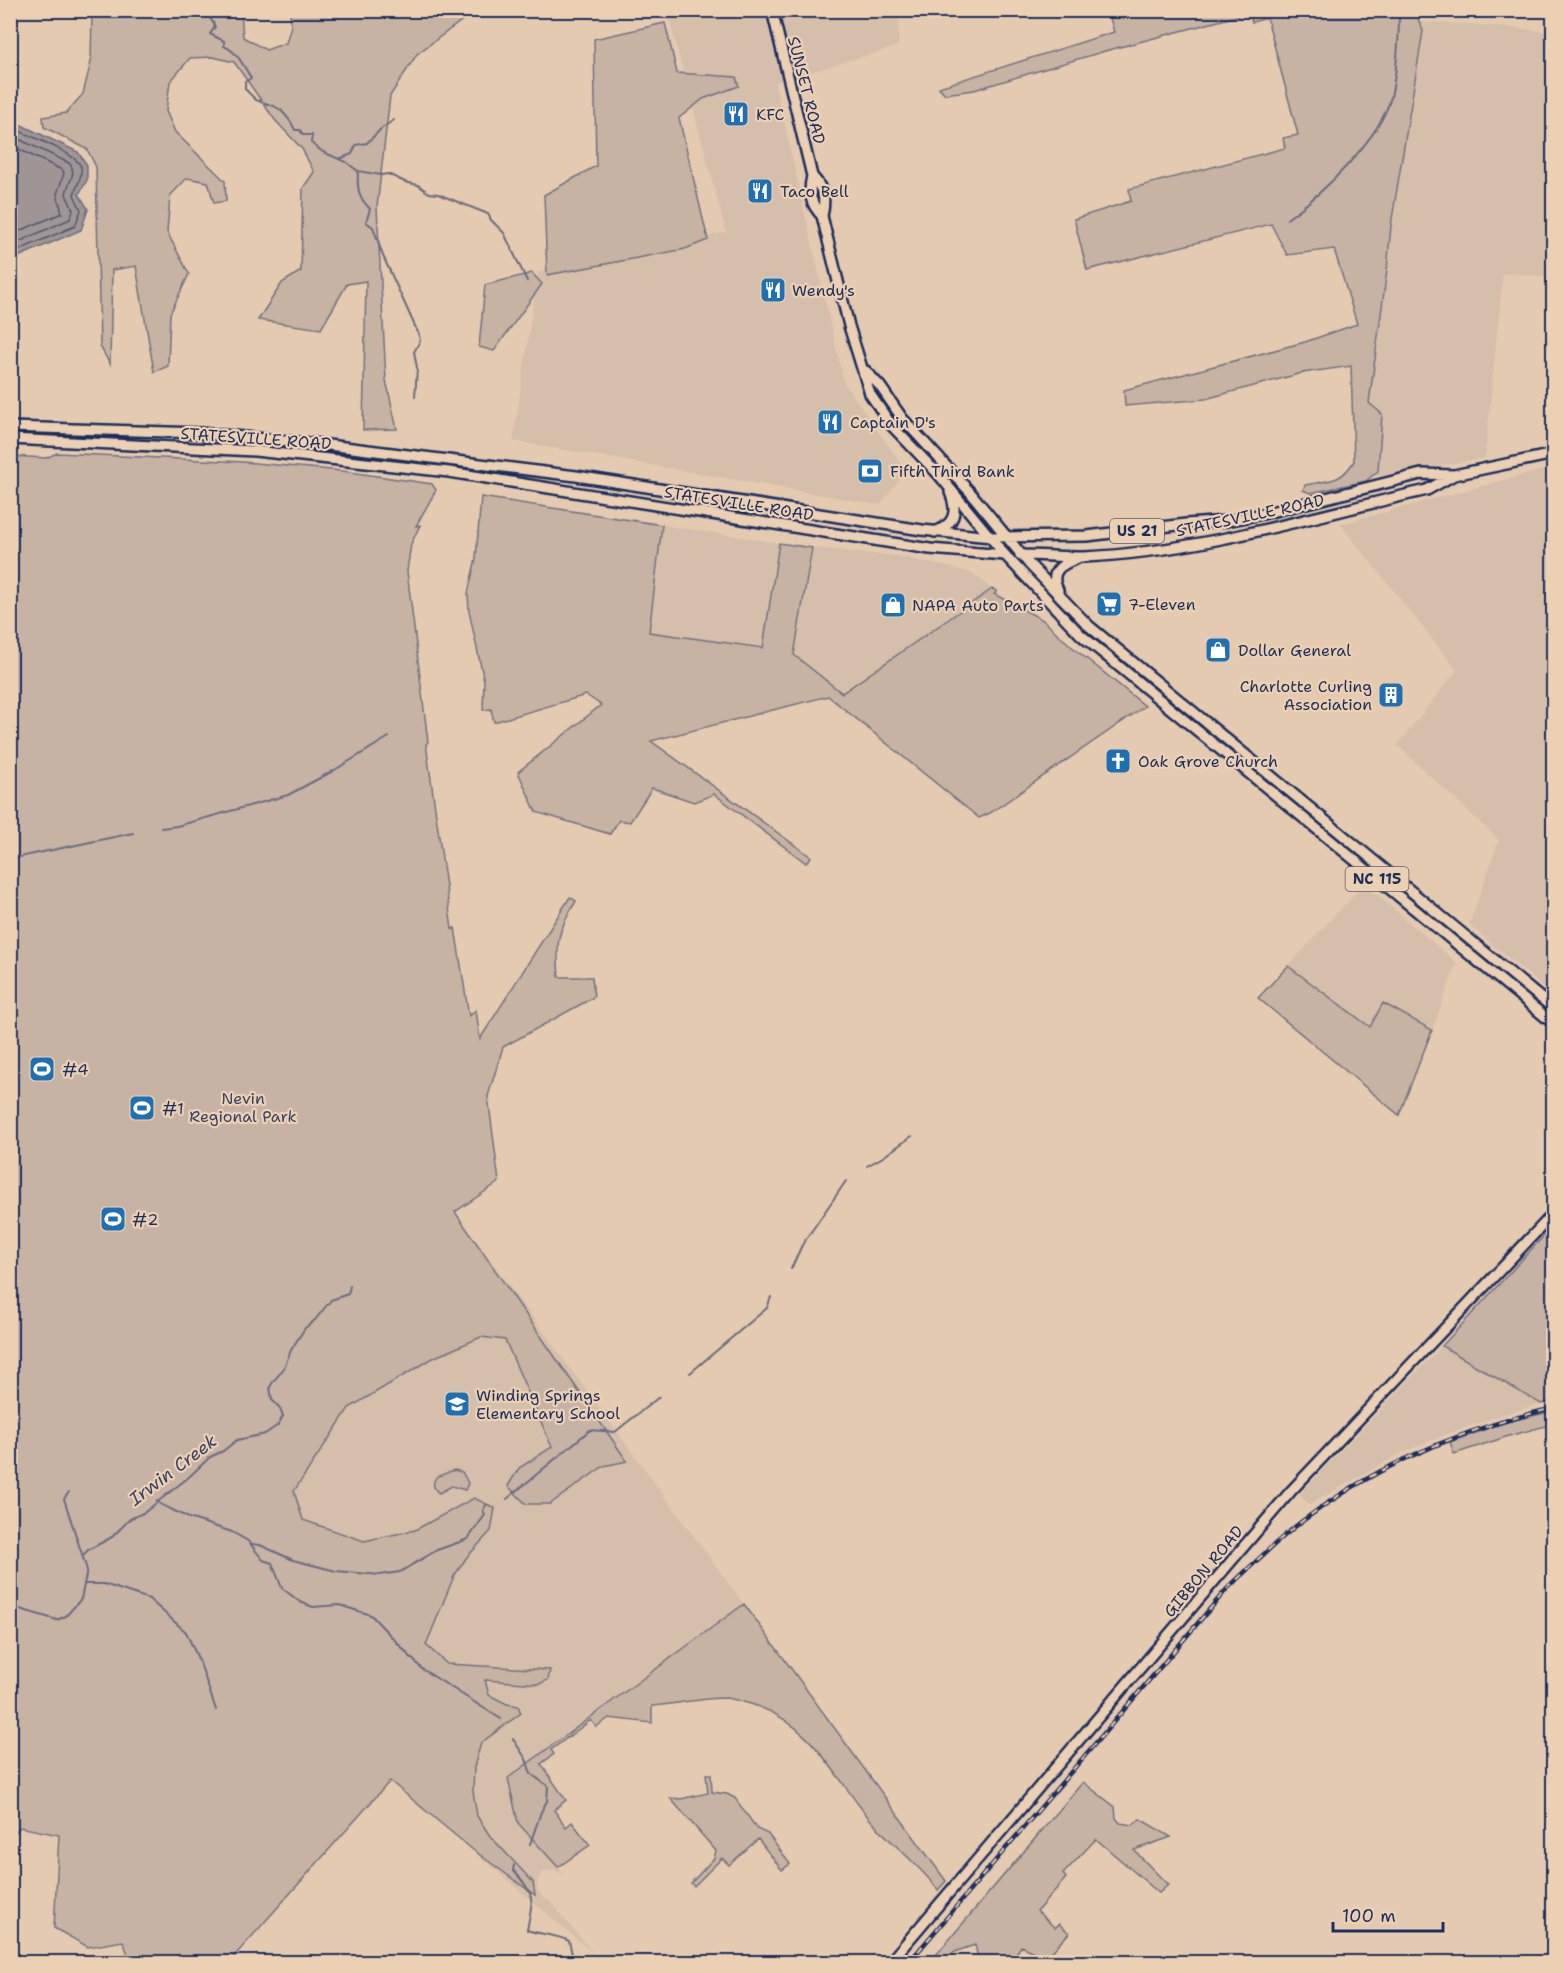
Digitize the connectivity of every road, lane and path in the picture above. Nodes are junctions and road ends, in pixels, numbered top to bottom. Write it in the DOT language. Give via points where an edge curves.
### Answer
graph roads {
  1 [pos="772,10"];
  2 [pos="864,370"];
  3 [pos="10,427"];
  4 [pos="10,439"];
  5 [pos="1554,454"];
  6 [pos="1454,475"];
  7 [pos="947,484"];
  8 [pos="1263,514"];
  9 [pos="1266,528"];
  10 [pos="935,532"];
  11 [pos="991,537"];
  12 [pos="1009,538"];
  13 [pos="1005,555"];
  14 [pos="1022,555"];
  15 [pos="1082,557"];
  16 [pos="1062,598"];
  17 [pos="1554,1008"];
  18 [pos="1554,1024"];
  19 [pos="1554,1213"];
  20 [pos="890,1962"];
  1 -- 2 [label="main road, SUNSET ROAD" via="812,176 808,190 812,205 822,216"];
  2 -- 7 [label="main road, SUNSET ROAD" via="870,394 885,416"];
  2 -- 12 [label="main road, SUNSET ROAD"];
  3 -- 10 [label="main road, STATESVILLE ROAD" via="200,433 320,444 576,476"];
  4 -- 13 [label="main road, STATESVILLE ROAD" via="255,451 448,472 930,549"];
  5 -- 6 [label="main road, STATESVILLE ROAD / US 21"];
  6 -- 8 [label="main road, STATESVILLE ROAD / US 21" via="1421,474"];
  6 -- 9 [label="main road, STATESVILLE ROAD / US 21" via="1426,490"];
  7 -- 10 [label="main road" via="954,515 948,526"];
  7 -- 11 [label="main road, SUNSET ROAD"];
  8 -- 9 [label="main road"];
  8 -- 12 [label="main road, STATESVILLE ROAD / US 21" via="1087,536"];
  9 -- 15 [label="main road, STATESVILLE ROAD / US 21" via="1189,544"];
  10 -- 11 [label="main road, STATESVILLE ROAD"];
  11 -- 12 [label="main road, STATESVILLE ROAD"];
  11 -- 13 [label="main road, SUNSET ROAD"];
  12 -- 14 [label="main road, NC 115"];
  13 -- 14 [label="main road, STATESVILLE ROAD / US 21"];
  13 -- 18 [label="main road, NC 115" via="1081,635"];
  14 -- 15 [label="main road, STATESVILLE ROAD / US 21"];
  14 -- 16 [label="main road, NC 115"];
  15 -- 16 [label="main road" via="1055,572 1055,585"];
  16 -- 17 [label="main road, NC 115" via="1089,626"];
  19 -- 20 [label="main road, GIBBON ROAD" via="1292,1491"];
}
